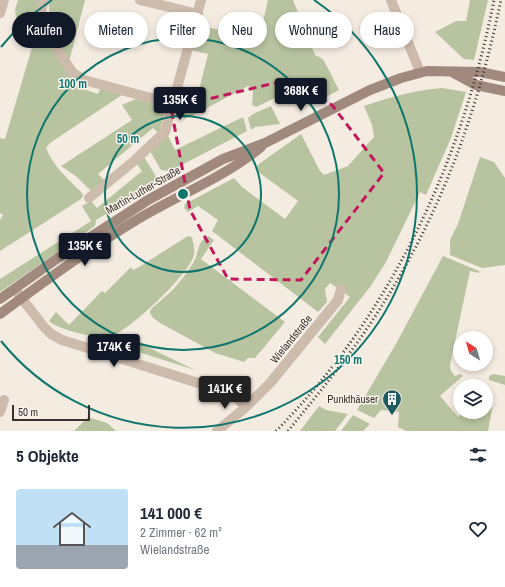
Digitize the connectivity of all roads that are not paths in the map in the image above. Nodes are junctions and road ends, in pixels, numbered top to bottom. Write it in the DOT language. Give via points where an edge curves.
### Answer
graph roads {
  1 [pos="4,0"];
  2 [pos="44,0"];
  3 [pos="140,0"];
  4 [pos="201,0"];
  5 [pos="391,0"];
  6 [pos="190,12"];
  7 [pos="198,12"];
  8 [pos="0,14"];
  9 [pos="189,48"];
  10 [pos="420,72"];
  11 [pos="452,72"];
  12 [pos="505,77"];
  13 [pos="505,91"];
  14 [pos="173,104"];
  15 [pos="265,143"];
  16 [pos="89,198"];
  17 [pos="341,288"];
  18 [pos="15,289"];
  19 [pos="22,298"];
  20 [pos="0,299"];
  21 [pos="0,314"];
  22 [pos="4,400"];
  23 [pos="246,407"];
  24 [pos="0,412"];
  25 [pos="217,431"];
  1 -- 8 [label="street"];
  2 -- 14 [label="street" via="41,12 60,54 73,73 84,80"];
  3 -- 6 [label="street"];
  4 -- 7 [label="street"];
  5 -- 10 [label="street"];
  9 -- 14 [label="street"];
  10 -- 11 [label="main road, Martin-Luther-Straße"];
  10 -- 15 [label="main road, Martin-Luther-Straße" via="370,90"];
  11 -- 12 [label="main road, Martin-Luther-Straße" via="480,72"];
  11 -- 13 [label="main road, Martin-Luther-Straße" via="476,85"];
  14 -- 16 [label="street" via="165,132"];
  15 -- 18 [label="main road, Martin-Luther-Straße" via="223,159 148,200"];
  15 -- 19 [label="main road, Martin-Luther-Straße" via="229,170 171,200 110,237"];
  17 -- 23 [label="street, Wielandstraße" via="338,300 271,382"];
  18 -- 19 [label="street"];
  18 -- 20 [label="main road, Martin-Luther-Straße"];
  19 -- 21 [label="main road, Martin-Luther-Straße"];
  19 -- 23 [label="street" via="44,327 62,340 233,394"];
  22 -- 24 [label="street"];
  23 -- 25 [label="street, Wielandstraße"];
}
